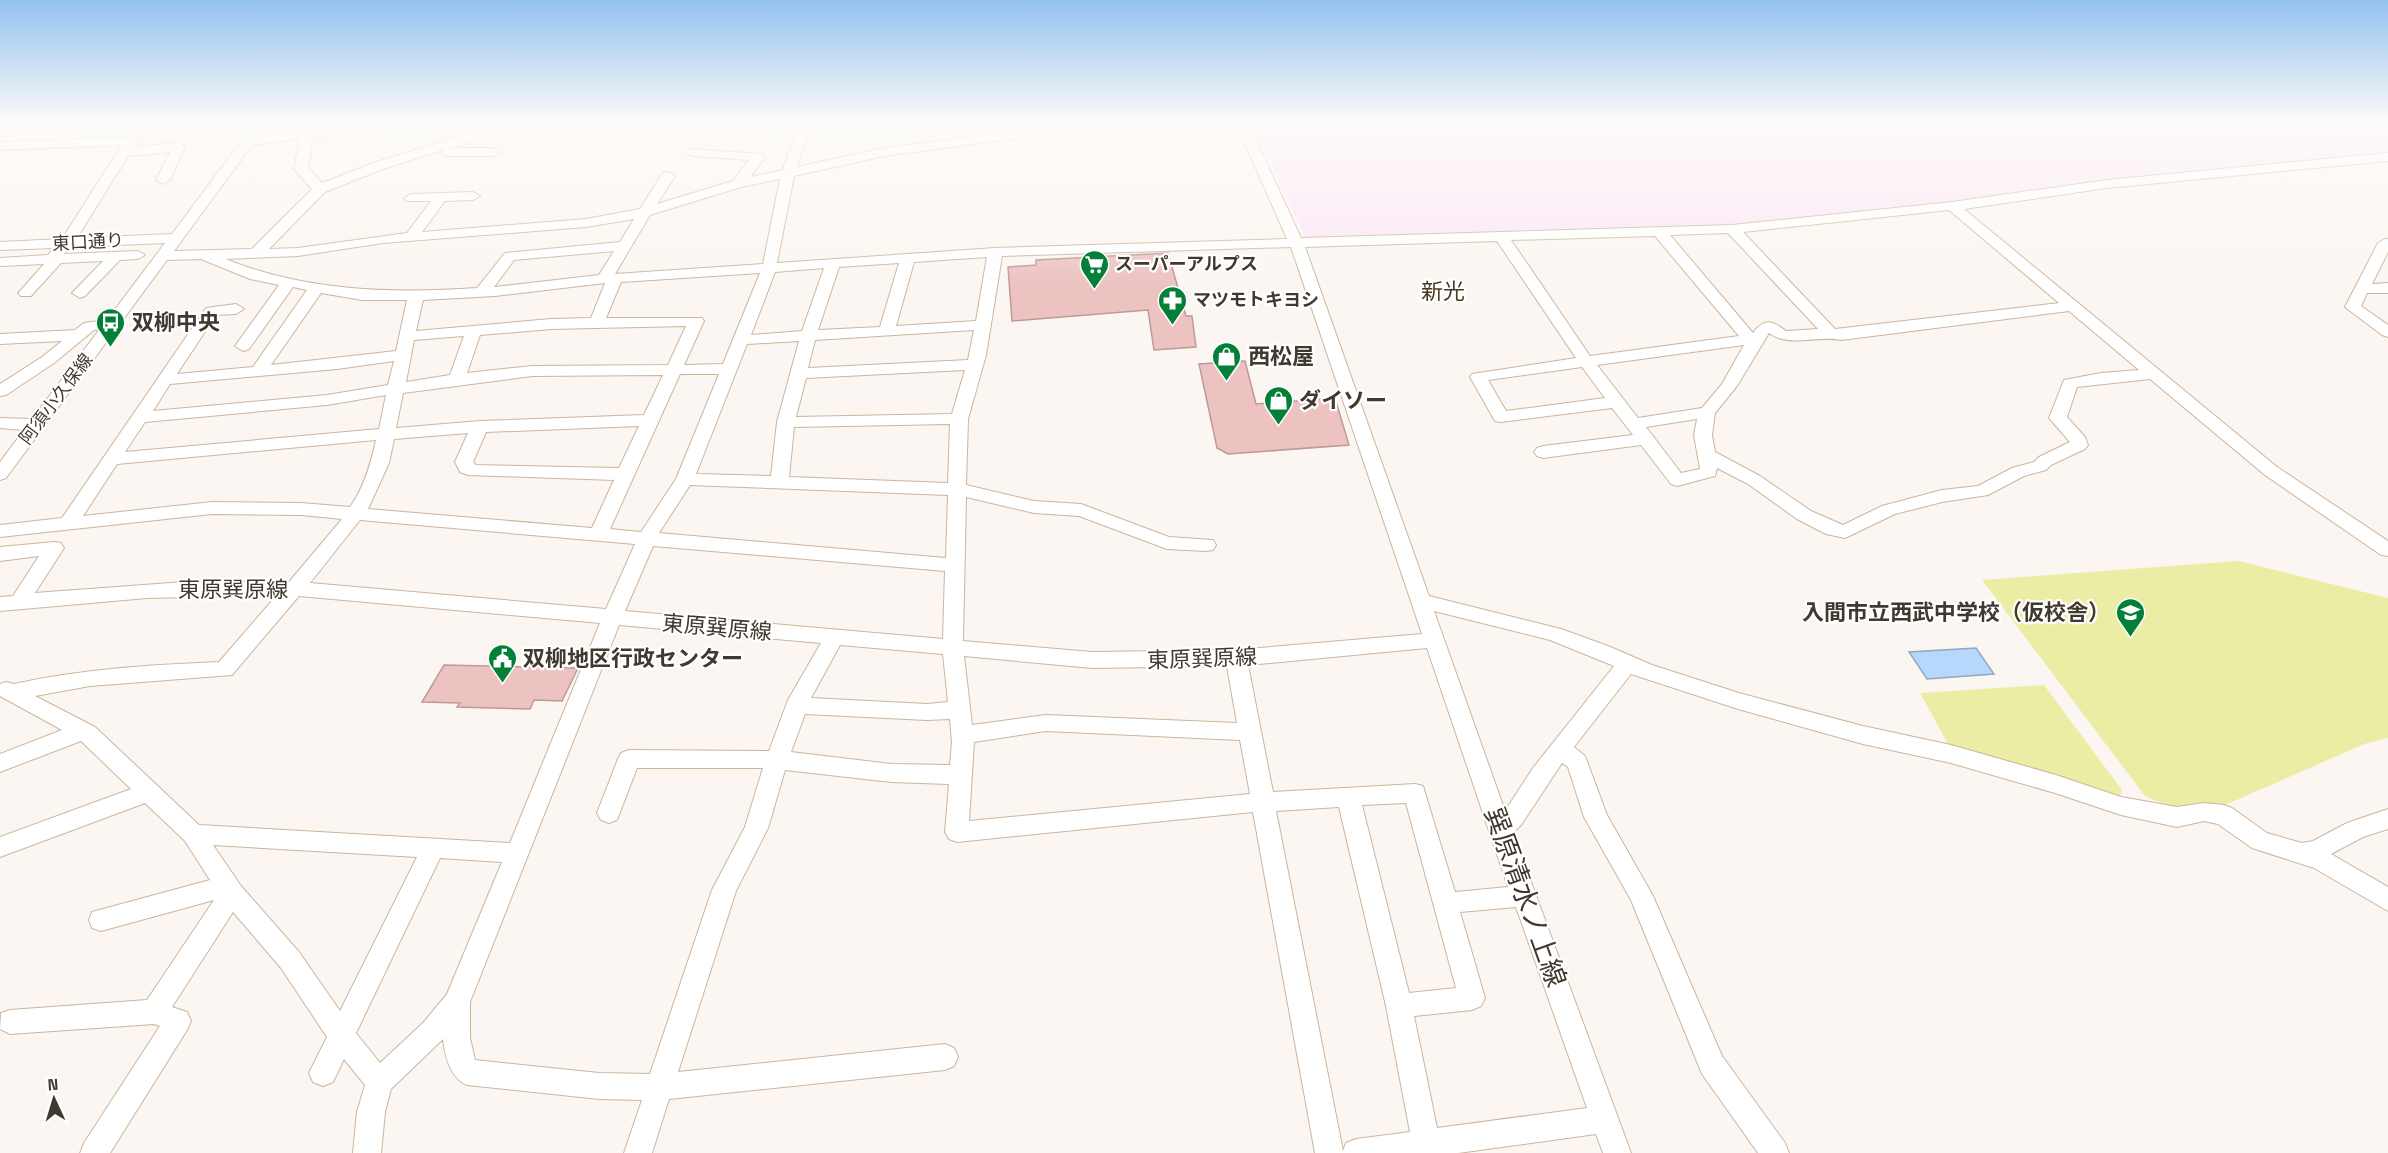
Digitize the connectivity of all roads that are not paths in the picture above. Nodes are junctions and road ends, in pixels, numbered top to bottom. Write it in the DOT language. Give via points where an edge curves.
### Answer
graph roads {
  1 [pos="668,176"];
  2 [pos="109,177"];
  3 [pos="165,177"];
  4 [pos="222,177"];
  5 [pos="308,177"];
  6 [pos="351,177"];
  7 [pos="743,177"];
  8 [pos="774,177"];
  9 [pos="787,177"];
  10 [pos="1266,177"];
  11 [pos="2182,177"];
  12 [pos="163,180"];
  13 [pos="709,180"];
  14 [pos="738,184"];
  15 [pos="320,189"];
  16 [pos="473,196"];
  17 [pos="695,196"];
  18 [pos="441,197"];
  19 [pos="411,198"];
  20 [pos="1952,206"];
  21 [pos="644,213"];
  22 [pos="393,223"];
  23 [pos="1732,229"];
  24 [pos="1659,232"];
  25 [pos="1500,235"];
  26 [pos="411,237"];
  27 [pos="176,238"];
  28 [pos="383,239"];
  29 [pos="1296,242"];
  30 [pos="67,243"];
  31 [pos="2385,243"];
  32 [pos="0,246"];
  33 [pos="625,246"];
  34 [pos="995,252"];
  35 [pos="255,254"];
  36 [pos="117,255"];
  37 [pos="138,255"];
  38 [pos="164,256"];
  39 [pos="206,256"];
  40 [pos="56,258"];
  41 [pos="908,258"];
  42 [pos="0,262"];
  43 [pos="833,263"];
  44 [pos="769,268"];
  45 [pos="609,278"];
  46 [pos="289,282"];
  47 [pos="317,287"];
  48 [pos="2388,288"];
  49 [pos="2362,289"];
  50 [pos="482,292"];
  51 [pos="26,293"];
  52 [pos="80,293"];
  53 [pos="416,295"];
  54 [pos="2072,306"];
  55 [pos="236,309"];
  56 [pos="597,322"];
  57 [pos="112,324"];
  58 [pos="983,325"];
  59 [pos="474,330"];
  60 [pos="887,331"];
  61 [pos="2388,332"];
  62 [pos="1830,333"];
  63 [pos="78,336"];
  64 [pos="409,336"];
  65 [pos="808,337"];
  66 [pos="0,339"];
  67 [pos="741,340"];
  68 [pos="1751,341"];
  69 [pos="243,346"];
  70 [pos="403,355"];
  71 [pos="1586,363"];
  72 [pos="975,365"];
  73 [pos="674,369"];
  74 [pos="729,369"];
  75 [pos="258,372"];
  76 [pos="799,373"];
  77 [pos="2154,374"];
  78 [pos="457,379"];
  79 [pos="164,380"];
  80 [pos="396,389"];
  81 [pos="0,391"];
  82 [pos="1616,402"];
  83 [pos="1707,412"];
  84 [pos="140,417"];
  85 [pos="959,418"];
  86 [pos="650,420"];
  87 [pos="786,422"];
  88 [pos="0,423"];
  89 [pos="1635,423"];
  90 [pos="37,425"];
  91 [pos="480,426"];
  92 [pos="386,434"];
  93 [pos="1645,439"];
  94 [pos="1543,452"];
  95 [pos="1708,456"];
  96 [pos="111,459"];
  97 [pos="0,474"];
  98 [pos="626,474"];
  99 [pos="686,479"];
  100 [pos="778,482"];
  101 [pos="957,489"];
  102 [pos="356,513"];
  103 [pos="69,522"];
  104 [pos="0,531"];
  105 [pos="598,534"];
  106 [pos="647,538"];
  107 [pos="1206,545"];
  108 [pos="2388,550"];
  109 [pos="0,554"];
  110 [pos="954,565"];
  111 [pos="295,589"];
  112 [pos="1421,601"];
  113 [pos="10,603"];
  114 [pos="612,618"];
  115 [pos="834,638"];
  116 [pos="1435,640"];
  117 [pos="953,649"];
  118 [pos="1236,658"];
  119 [pos="1628,663"];
  120 [pos="5,690"];
  121 [pos="798,705"];
  122 [pos="959,710"];
  123 [pos="83,731"];
  124 [pos="1250,732"];
  125 [pos="962,735"];
  126 [pos="1561,749"];
  127 [pos="777,760"];
  128 [pos="0,763"];
  129 [pos="961,774"];
  130 [pos="149,792"];
  131 [pos="1348,797"];
  132 [pos="1262,802"];
  133 [pos="609,813"];
  134 [pos="2388,819"];
  135 [pos="1500,830"];
  136 [pos="193,834"];
  137 [pos="0,847"];
  138 [pos="434,847"];
  139 [pos="518,853"];
  140 [pos="2302,853"];
  141 [pos="229,890"];
  142 [pos="1524,896"];
  143 [pos="2388,900"];
  144 [pos="1446,903"];
  145 [pos="101,920"];
  146 [pos="457,1002"];
  147 [pos="1399,1006"];
  148 [pos="154,1012"];
  149 [pos="10,1022"];
  150 [pos="341,1035"];
  151 [pos="945,1057"];
  152 [pos="322,1073"];
  153 [pos="380,1082"];
  154 [pos="658,1088"];
  155 [pos="1605,1119"];
  156 [pos="1426,1144"];
  157 [pos="94,1153"];
  158 [pos="367,1153"];
  159 [pos="638,1153"];
  160 [pos="1329,1153"];
  161 [pos="1356,1153"];
  162 [pos="1617,1153"];
  163 [pos="1775,1153"];
  1 -- 21 [label="street"];
  2 -- 30 [label="street"];
  3 -- 12 [label="street"];
  4 -- 27 [label="street, 阿須小久保線"];
  5 -- 15 [label="street"];
  6 -- 15 [label="street"];
  7 -- 14 [label="street"];
  8 -- 14 [label="street"];
  9 -- 44 [label="street"];
  10 -- 29 [label="street, 巽原清水ノ上線"];
  11 -- 20 [label="street"];
  13 -- 17 [label="street"];
  14 -- 17 [label="street"];
  15 -- 35 [label="street"];
  16 -- 18 [label="street"];
  17 -- 21 [label="street"];
  18 -- 19 [label="street"];
  18 -- 26 [label="street"];
  20 -- 23 [label="street"];
  20 -- 54 [label="street"];
  21 -- 26 [label="street" via="573,225"];
  21 -- 33 [label="street"];
  22 -- 28 [label="street"];
  23 -- 24 [label="street"];
  23 -- 62 [label="street"];
  24 -- 25 [label="street"];
  24 -- 68 [label="street"];
  25 -- 29 [label="street"];
  25 -- 71 [label="street"];
  26 -- 28 [label="street"];
  27 -- 30 [label="street, 東口通り"];
  27 -- 38 [label="street, 阿須小久保線"];
  28 -- 35 [label="street" via="298,252"];
  29 -- 34 [label="street"];
  29 -- 112 [label="street, 巽原清水ノ上線"];
  30 -- 32 [label="street, 東口通り"];
  30 -- 40 [label="street"];
  31 -- 49 [label="street"];
  33 -- 45 [label="street"];
  33 -- 50 [label="street" via="510,256"];
  34 -- 41 [label="street"];
  34 -- 58 [label="street"];
  35 -- 39 [label="street"];
  36 -- 37 [label="street"];
  36 -- 40 [label="street"];
  36 -- 52 [label="street"];
  38 -- 39 [label="street"];
  38 -- 57 [label="street, 阿須小久保線"];
  39 -- 46 [label="street" via="255,276"];
  40 -- 42 [label="street"];
  40 -- 51 [label="street"];
  41 -- 43 [label="street"];
  41 -- 60 [label="street"];
  43 -- 44 [label="street"];
  43 -- 65 [label="street"];
  44 -- 45 [label="street"];
  44 -- 67 [label="street"];
  45 -- 50 [label="street"];
  45 -- 56 [label="street"];
  46 -- 47 [label="street"];
  46 -- 69 [label="street"];
  47 -- 53 [label="street" via="362,294"];
  47 -- 75 [label="street"];
  48 -- 49 [label="street"];
  49 -- 61 [label="street" via="2353,307 2355,311"];
  50 -- 53 [label="street"];
  53 -- 64 [label="street"];
  54 -- 62 [label="street" via="1841,335"];
  54 -- 77 [label="street"];
  55 -- 79 [label="street" via="211,311"];
  56 -- 59 [label="street"];
  56 -- 73 [label="street" via="696,321"];
  57 -- 63 [label="street" via="90,326"];
  57 -- 90 [label="street, 阿須小久保線"];
  58 -- 60 [label="street"];
  58 -- 72 [label="street"];
  59 -- 64 [label="street"];
  59 -- 78 [label="street"];
  60 -- 65 [label="street"];
  62 -- 68 [label="street" via="1783,336 1766,326"];
  63 -- 66 [label="street"];
  63 -- 81 [label="street"];
  64 -- 70 [label="street"];
  65 -- 67 [label="street"];
  65 -- 76 [label="street"];
  67 -- 74 [label="street"];
  68 -- 71 [label="street"];
  68 -- 83 [label="street" via="1729,386"];
  70 -- 75 [label="street"];
  70 -- 80 [label="street"];
  71 -- 82 [label="street"];
  71 -- 82 [label="street" via="1478,377 1501,417"];
  72 -- 76 [label="street"];
  72 -- 85 [label="street"];
  73 -- 74 [label="street"];
  73 -- 78 [label="street" via="572,369"];
  73 -- 86 [label="street"];
  74 -- 99 [label="street"];
  75 -- 79 [label="street"];
  76 -- 87 [label="street"];
  77 -- 95 [label="street" via="2093,377 2070,384 2058,418 2079,445 2040,466 2018,472 1982,491 1942,496 1889,510 1845,532 1833,531 1804,515 1754,480"];
  77 -- 108 [label="street" via="2278,477"];
  78 -- 80 [label="street"];
  79 -- 84 [label="street"];
  80 -- 84 [label="street" via="327,400"];
  80 -- 92 [label="street"];
  82 -- 89 [label="street"];
  83 -- 89 [label="street"];
  83 -- 95 [label="street" via="1703,435"];
  84 -- 96 [label="street"];
  85 -- 87 [label="street"];
  85 -- 101 [label="street"];
  86 -- 91 [label="street"];
  86 -- 98 [label="street"];
  87 -- 100 [label="street"];
  88 -- 90 [label="street"];
  89 -- 93 [label="street"];
  90 -- 97 [label="street, 阿須小久保線"];
  91 -- 92 [label="street"];
  91 -- 98 [label="street" via="464,462 466,468 474,471"];
  92 -- 96 [label="street"];
  92 -- 102 [label="street" via="373,483"];
  93 -- 94 [label="street"];
  93 -- 95 [label="street" via="1677,480 1708,472"];
  96 -- 103 [label="street"];
  98 -- 105 [label="street"];
  99 -- 100 [label="street"];
  99 -- 106 [label="street"];
  100 -- 101 [label="street"];
  101 -- 107 [label="street" via="1034,507 1081,510 1167,543"];
  101 -- 110 [label="street"];
  102 -- 103 [label="street" via="212,508"];
  102 -- 105 [label="street"];
  102 -- 111 [label="street"];
  103 -- 104 [label="street"];
  105 -- 106 [label="street"];
  106 -- 110 [label="street"];
  106 -- 114 [label="street"];
  109 -- 113 [label="street" via="54,548"];
  110 -- 117 [label="street"];
  111 -- 113 [label="street, 東原巽原線" via="199,587"];
  111 -- 114 [label="street, 東原巽原線"];
  111 -- 120 [label="street" via="225,669 133,674"];
  112 -- 116 [label="street, 巽原清水ノ上線"];
  112 -- 119 [label="street" via="1554,634"];
  114 -- 115 [label="street, 東原巽原線"];
  114 -- 139 [label="street"];
  115 -- 117 [label="street, 東原巽原線"];
  115 -- 121 [label="street"];
  116 -- 118 [label="street, 東原巽原線"];
  116 -- 135 [label="street, 巽原清水ノ上線"];
  117 -- 118 [label="street, 東原巽原線" via="1092,660"];
  117 -- 122 [label="street"];
  118 -- 124 [label="street"];
  119 -- 126 [label="street"];
  119 -- 140 [label="street" via="1738,701 1951,754 2121,807 2177,817 2204,812 2224,815 2260,841"];
  120 -- 123 [label="street"];
  121 -- 122 [label="street"];
  121 -- 127 [label="street"];
  122 -- 125 [label="street"];
  123 -- 128 [label="street"];
  123 -- 130 [label="street"];
  124 -- 125 [label="street" via="1046,723"];
  124 -- 132 [label="street"];
  125 -- 129 [label="street"];
  126 -- 135 [label="street" via="1513,818"];
  126 -- 163 [label="street" via="1577,762 1599,824 1641,896 1712,1065"];
  127 -- 129 [label="street" via="885,774"];
  127 -- 133 [label="street" via="629,759"];
  127 -- 154 [label="street" via="756,828 724,890"];
  129 -- 132 [label="street" via="957,832"];
  130 -- 136 [label="street"];
  130 -- 137 [label="street"];
  131 -- 132 [label="street"];
  131 -- 144 [label="street" via="1415,793"];
  131 -- 147 [label="street"];
  132 -- 160 [label="street"];
  134 -- 140 [label="street"];
  135 -- 142 [label="street, 巽原清水ノ上線"];
  136 -- 138 [label="street"];
  136 -- 141 [label="street"];
  138 -- 139 [label="street"];
  138 -- 150 [label="street"];
  139 -- 146 [label="street"];
  140 -- 143 [label="street"];
  141 -- 145 [label="street"];
  141 -- 148 [label="street"];
  141 -- 150 [label="street" via="290,960"];
  142 -- 144 [label="street"];
  142 -- 155 [label="street, 巽原清水ノ上線"];
  144 -- 147 [label="street" via="1472,998"];
  146 -- 153 [label="street"];
  146 -- 154 [label="street" via="458,1058 466,1072"];
  147 -- 156 [label="street"];
  148 -- 149 [label="street"];
  148 -- 157 [label="street" via="178,1021"];
  150 -- 152 [label="street"];
  150 -- 153 [label="street"];
  151 -- 154 [label="street"];
  153 -- 158 [label="street" via="371,1112"];
  154 -- 159 [label="street"];
  155 -- 156 [label="street"];
  155 -- 162 [label="street, 巽原清水ノ上線"];
  156 -- 161 [label="street"];
}
